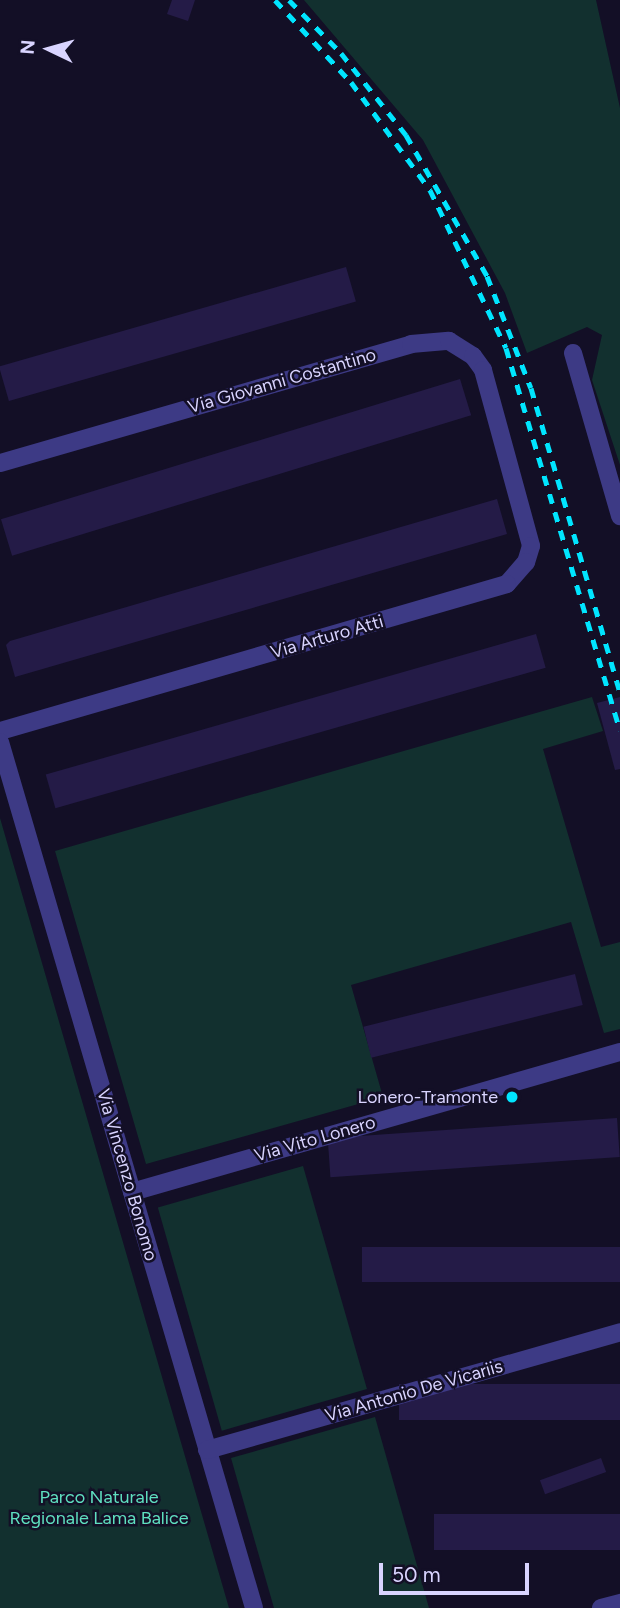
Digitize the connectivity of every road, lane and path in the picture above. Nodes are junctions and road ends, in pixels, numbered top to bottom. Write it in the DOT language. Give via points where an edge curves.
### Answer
graph roads {
  1 [pos="573,353"];
  2 [pos="504,443"];
  3 [pos="0,463"];
  4 [pos="620,516"];
  5 [pos="0,732"];
  6 [pos="0,742"];
  7 [pos="620,1052"];
  8 [pos="132,1192"];
  9 [pos="620,1332"];
  10 [pos="207,1450"];
  11 [pos="620,1603"];
  12 [pos="254,1608"];
  13 [pos="601,1608"];
  1 -- 4 [label="street"];
  2 -- 3 [label="street, Via Giovanni Costantino" via="483,370 473,356 449,341 429,340"];
  2 -- 5 [label="street, Via Arturo Atti" via="530,546 526,562 507,584"];
  6 -- 8 [label="street, Via Vincenzo Bonomo"];
  7 -- 8 [label="street, Via Vito Lonero"];
  8 -- 10 [label="street, Via Vincenzo Bonomo"];
  9 -- 10 [label="street, Via Antonio De Vicariis"];
  10 -- 12 [label="street, Via Vincenzo Bonomo"];
  11 -- 13 [label="street"];
}
